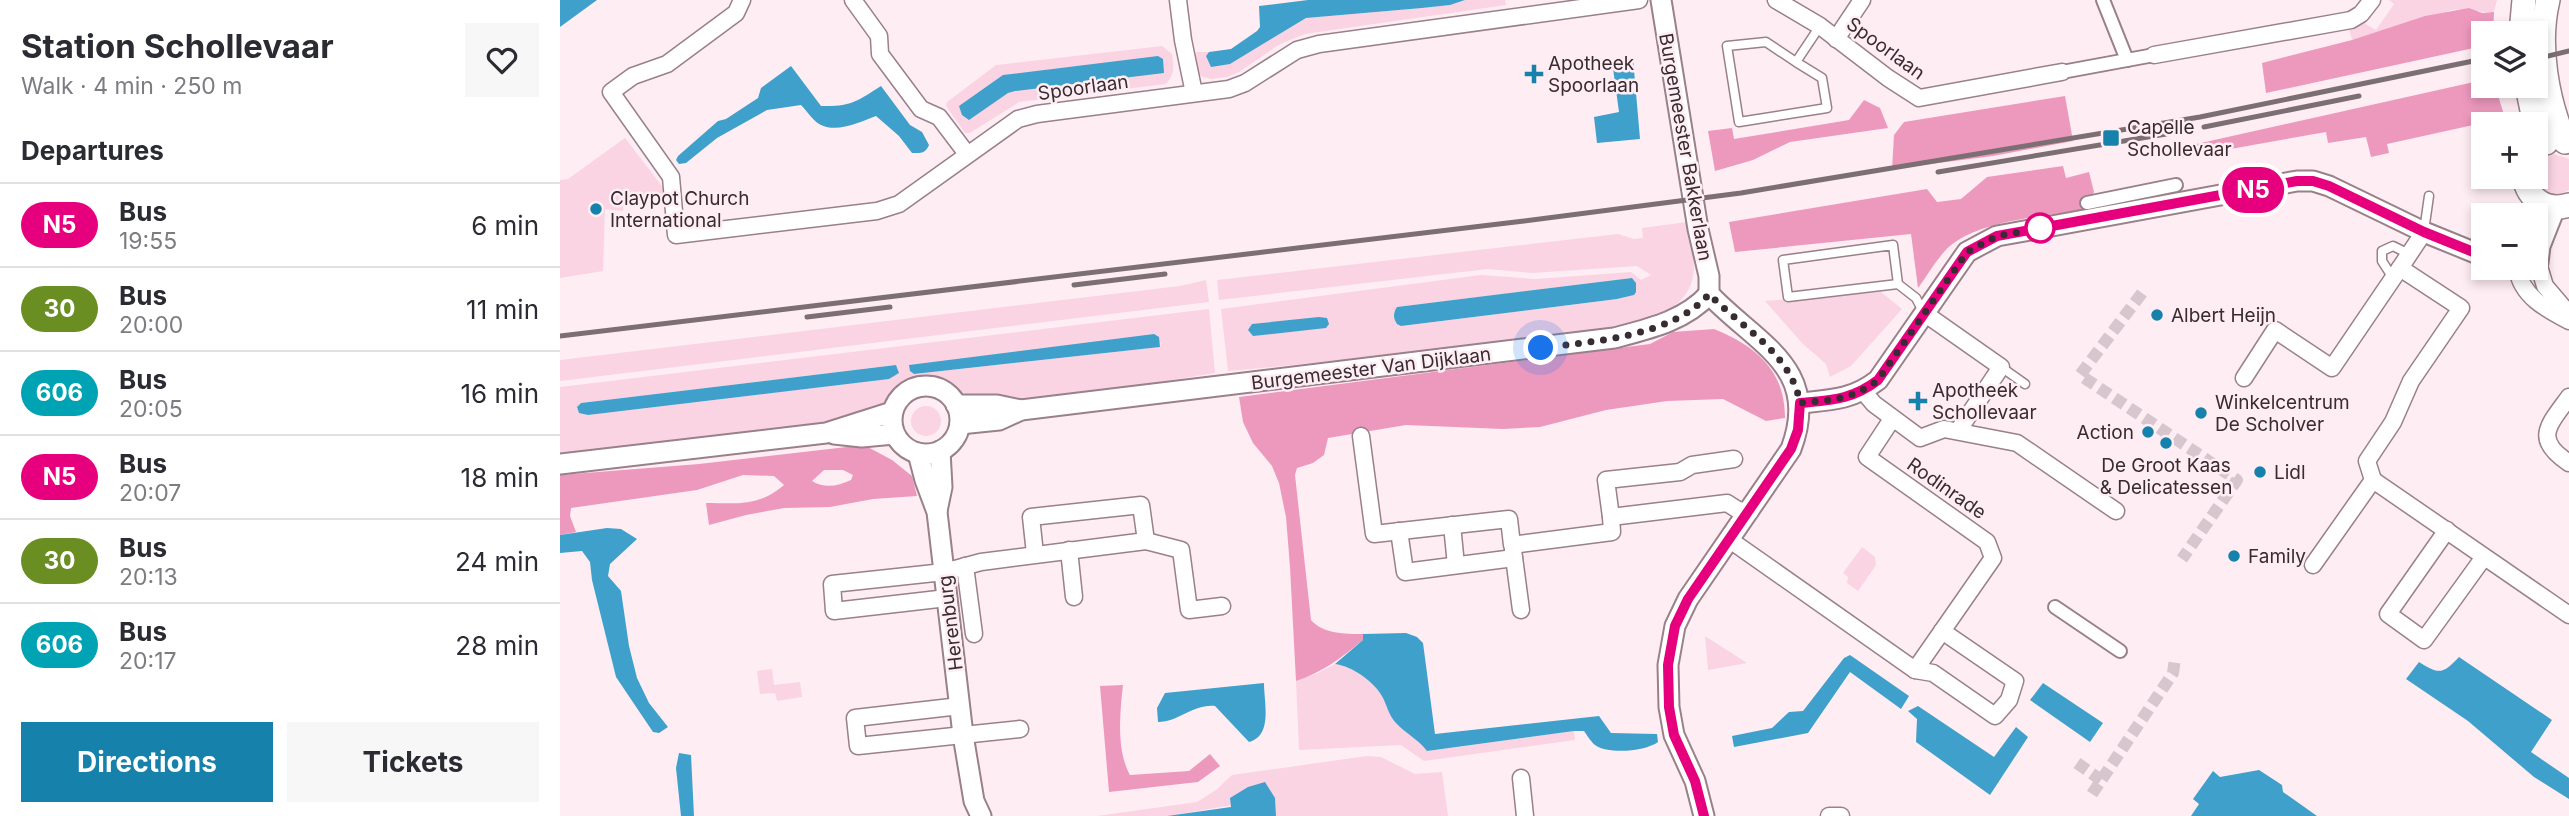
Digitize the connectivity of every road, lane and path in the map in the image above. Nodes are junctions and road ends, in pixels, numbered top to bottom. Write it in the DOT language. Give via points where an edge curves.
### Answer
graph roads {
  1 [pos="743,0"];
  2 [pos="853,0"];
  3 [pos="1178,0"];
  4 [pos="1639,0"];
  5 [pos="1661,0"];
  6 [pos="1776,0"];
  7 [pos="1862,0"];
  8 [pos="2103,0"];
  9 [pos="2372,0"];
  10 [pos="2524,0"];
  11 [pos="2548,0"];
  12 [pos="2522,21"];
  13 [pos="1820,26"];
  14 [pos="1836,39"];
  15 [pos="2154,55"];
  16 [pos="2127,60"];
  17 [pos="1796,62"];
  18 [pos="2062,72"];
  19 [pos="1194,93"];
  20 [pos="2529,98"];
  21 [pos="2554,144"];
  22 [pos="967,154"];
  23 [pos="2176,185"];
  24 [pos="2527,189"];
  25 [pos="2429,196"];
  26 [pos="2087,203"];
  27 [pos="2549,207"];
  28 [pos="2424,232"];
  29 [pos="2471,251"];
  30 [pos="2401,267"];
  31 [pos="2520,280"];
  32 [pos="2543,280"];
  33 [pos="1898,284"];
  34 [pos="1709,294"];
  35 [pos="1924,313"];
  36 [pos="2569,314"];
  37 [pos="2569,321"];
  38 [pos="2001,366"];
  39 [pos="2244,378"];
  40 [pos="2025,384"];
  41 [pos="1863,391"];
  42 [pos="2569,397"];
  43 [pos="1800,403"];
  44 [pos="892,412"];
  45 [pos="958,414"];
  46 [pos="1892,419"];
  47 [pos="1958,432"];
  48 [pos="826,433"];
  49 [pos="894,434"];
  50 [pos="1361,436"];
  51 [pos="940,451"];
  52 [pos="918,453"];
  53 [pos="1734,459"];
  54 [pos="2569,463"];
  55 [pos="560,464"];
  56 [pos="2373,480"];
  57 [pos="2116,511"];
  58 [pos="937,512"];
  59 [pos="1750,512"];
  60 [pos="1611,517"];
  61 [pos="1452,525"];
  62 [pos="2447,530"];
  63 [pos="1399,531"];
  64 [pos="1730,540"];
  65 [pos="1146,541"];
  66 [pos="1069,550"];
  67 [pos="1513,552"];
  68 [pos="1035,554"];
  69 [pos="2484,557"];
  70 [pos="1456,565"];
  71 [pos="2314,565"];
  72 [pos="965,566"];
  73 [pos="944,572"];
  74 [pos="1074,597"];
  75 [pos="947,598"];
  76 [pos="1222,606"];
  77 [pos="2055,607"];
  78 [pos="1521,610"];
  79 [pos="2569,615"];
  80 [pos="1942,631"];
  81 [pos="974,634"];
  82 [pos="2120,651"];
  83 [pos="1915,670"];
  84 [pos="960,706"];
  85 [pos="1020,729"];
  86 [pos="964,735"];
  87 [pos="1521,778"];
  88 [pos="981,816"];
  89 [pos="1525,816"];
  90 [pos="1704,816"];
  91 [pos="1829,816"];
  92 [pos="1841,816"];
  1 -- 22 [label="street, Spoorlaan" via="736,13 667,64 633,76 611,92 671,177 676,235 877,211 899,204"];
  2 -- 22 [label="street" via="879,36 880,54 920,109 939,117"];
  3 -- 19 [label="street"];
  4 -- 19 [label="street, Spoorlaan" via="1319,44 1297,50 1245,83"];
  5 -- 34 [label="street, Burgemeester Bakkerlaan"];
  6 -- 13 [label="street, Spoorlaan"];
  7 -- 14 [label="street"];
  8 -- 16 [label="street"];
  9 -- 15 [label="street" via="2351,20"];
  10 -- 12 [label="main road"];
  11 -- 21 [label="main road" via="2544,18 2546,73 2555,119"];
  13 -- 14 [label="street, Spoorlaan"];
  13 -- 17 [label="lane"];
  14 -- 18 [label="street, Spoorlaan" via="1919,98"];
  15 -- 16 [label="street"];
  16 -- 18 [label="street"];
  17 -- 17 [label="lane" via="1766,42 1727,46 1739,122 1827,108 1822,78"];
  19 -- 22 [label="street, Spoorlaan" via="1018,119"];
  20 -- 21 [label="main road" via="2533,115"];
  23 -- 26 [label="street"];
  24 -- 27 [label="main road"];
  25 -- 28 [label="lane"];
  28 -- 29 [label="street"];
  28 -- 30 [label="street"];
  28 -- 35 [label="street" via="2329,186 2297,181 1997,236 1967,252"];
  30 -- 39 [label="street" via="2330,371 2275,330"];
  30 -- 56 [label="street" via="2461,309 2412,381 2367,461"];
  31 -- 37 [label="street" via="2536,301"];
  32 -- 36 [label="street"];
  33 -- 33 [label="lane" via="1893,245 1783,260 1788,297"];
  33 -- 35 [label="lane" via="1916,298"];
  34 -- 43 [label="street" via="1789,370"];
  34 -- 45 [label="street, Burgemeester Van Dijklaan" via="1697,307 1659,326 1614,338 1021,410 997,405"];
  35 -- 38 [label="street"];
  35 -- 41 [label="street" via="1878,380"];
  38 -- 40 [label="lane"];
  38 -- 47 [label="street"];
  41 -- 43 [label="street"];
  41 -- 46 [label="street"];
  42 -- 54 [label="street" via="2547,428 2546,438 2549,447"];
  43 -- 59 [label="street" via="1791,449"];
  44 -- 45 [label="street" via="899,398 918,387 947,393"];
  44 -- 48 [label="street"];
  44 -- 49 [label="street"];
  45 -- 51 [label="street" via="951,443"];
  46 -- 47 [label="street" via="1920,438 1944,429"];
  46 -- 80 [label="street, Rodinrade" via="1867,457 1987,542 1993,558"];
  47 -- 57 [label="street" via="2017,443"];
  48 -- 49 [label="street"];
  48 -- 55 [label="street"];
  49 -- 52 [label="street"];
  50 -- 63 [label="street" via="1374,534"];
  51 -- 52 [label="street"];
  51 -- 58 [label="street, Herenburg" via="942,487"];
  52 -- 58 [label="street, Herenburg"];
  53 -- 60 [label="street" via="1692,465 1680,472 1606,480"];
  56 -- 62 [label="street"];
  56 -- 71 [label="street"];
  58 -- 73 [label="street, Herenburg"];
  59 -- 60 [label="street" via="1727,503"];
  59 -- 64 [label="street"];
  60 -- 67 [label="street" via="1612,533"];
  61 -- 63 [label="street"];
  61 -- 67 [label="street" via="1509,519"];
  61 -- 70 [label="street"];
  62 -- 69 [label="street"];
  62 -- 69 [label="street" via="2388,614 2424,640"];
  63 -- 70 [label="street" via="1405,572"];
  64 -- 83 [label="street"];
  64 -- 90 [label="street" via="1675,626 1668,665 1674,735 1695,781"];
  65 -- 66 [label="street"];
  65 -- 68 [label="street" via="1141,505 1031,517"];
  65 -- 76 [label="street" via="1181,550 1189,610"];
  66 -- 68 [label="street"];
  66 -- 74 [label="street"];
  67 -- 70 [label="street"];
  67 -- 78 [label="street"];
  68 -- 72 [label="street"];
  69 -- 79 [label="street"];
  72 -- 73 [label="street"];
  72 -- 81 [label="street"];
  73 -- 75 [label="street, Herenburg"];
  73 -- 75 [label="street" via="832,584 834,611"];
  75 -- 84 [label="street, Herenburg"];
  77 -- 82 [label="street"];
  80 -- 83 [label="street, Rodinrade"];
  80 -- 83 [label="street" via="2015,681 2009,701 1996,716 1933,673"];
  84 -- 86 [label="street, Herenburg"];
  84 -- 86 [label="street" via="855,718 858,746"];
  85 -- 86 [label="street"];
  86 -- 88 [label="street, Herenburg" via="974,801"];
  87 -- 89 [label="street"];
  91 -- 92 [label="street"];
}
